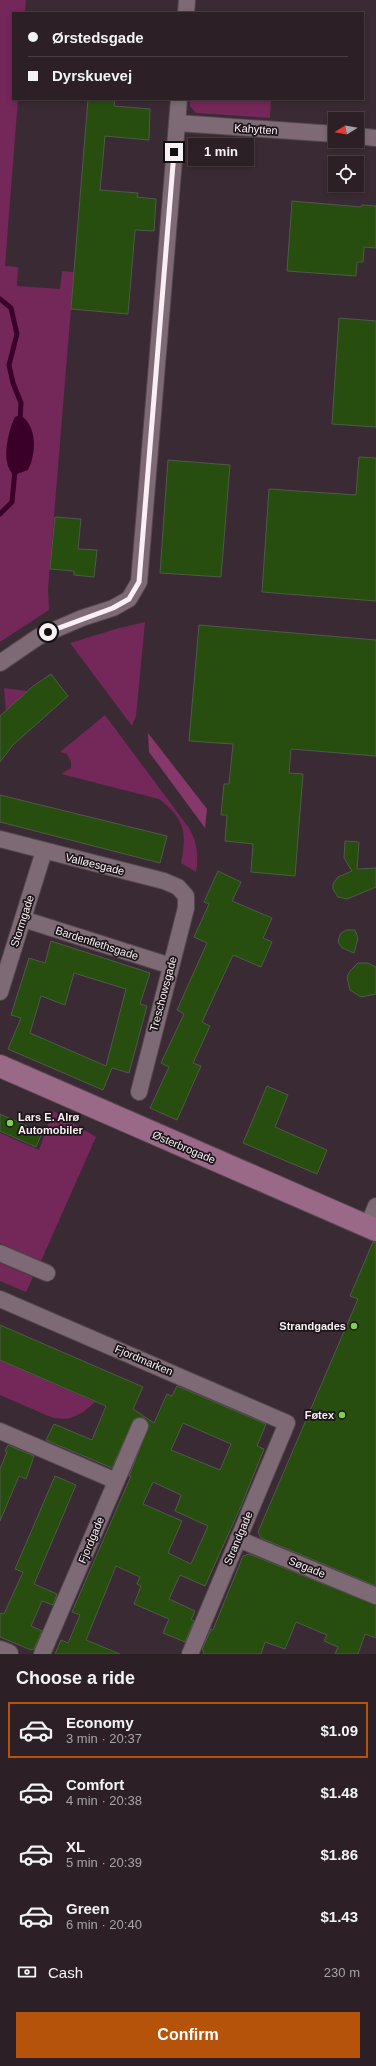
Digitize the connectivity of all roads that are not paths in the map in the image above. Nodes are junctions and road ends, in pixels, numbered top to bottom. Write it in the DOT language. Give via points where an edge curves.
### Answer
graph roads {
  1 [pos="187,0"];
  2 [pos="186,12"];
  3 [pos="179,100"];
  4 [pos="177,123"];
  5 [pos="328,134"];
  6 [pos="364,137"];
  7 [pos="376,138"];
  8 [pos="0,663"];
  9 [pos="0,839"];
  10 [pos="44,850"];
  11 [pos="186,896"];
  12 [pos="22,919"];
  13 [pos="170,966"];
  14 [pos="0,992"];
  15 [pos="0,1066"];
  16 [pos="139,1092"];
  17 [pos="376,1206"];
  18 [pos="372,1228"];
  19 [pos="0,1253"];
  20 [pos="47,1273"];
  21 [pos="0,1299"];
  22 [pos="287,1422"];
  23 [pos="140,1426"];
  24 [pos="0,1431"];
  25 [pos="116,1481"];
  26 [pos="238,1539"];
  27 [pos="376,1596"];
  28 [pos="0,1651"];
  29 [pos="8,1654"];
  30 [pos="42,1654"];
  31 [pos="190,1654"];
  1 -- 2 [label="street"];
  3 -- 4 [label="street"];
  4 -- 5 [label="street, Kahytten"];
  4 -- 8 [label="street" via="139,582 129,599 113,608 38,637"];
  6 -- 7 [label="street"];
  9 -- 10 [label="street, Valløesgade"];
  10 -- 11 [label="street, Valløesgade" via="164,881 178,887"];
  10 -- 12 [label="street, Stormgade"];
  11 -- 13 [label="street, Treschowsgade" via="186,908"];
  12 -- 13 [label="street, Bardenflethsgade"];
  12 -- 14 [label="street, Stormgade"];
  13 -- 16 [label="street, Treschowsgade"];
  15 -- 18 [label="main road, Østerbrogade"];
  17 -- 18 [label="street"];
  19 -- 20 [label="street"];
  21 -- 22 [label="street, Fjordmarken"];
  22 -- 26 [label="street, Strandgade"];
  23 -- 25 [label="street, Fjordgade"];
  24 -- 25 [label="street"];
  25 -- 30 [label="street, Fjordgade"];
  26 -- 27 [label="street, Søgade"];
  26 -- 31 [label="street, Strandgade"];
  28 -- 29 [label="street"];
}
